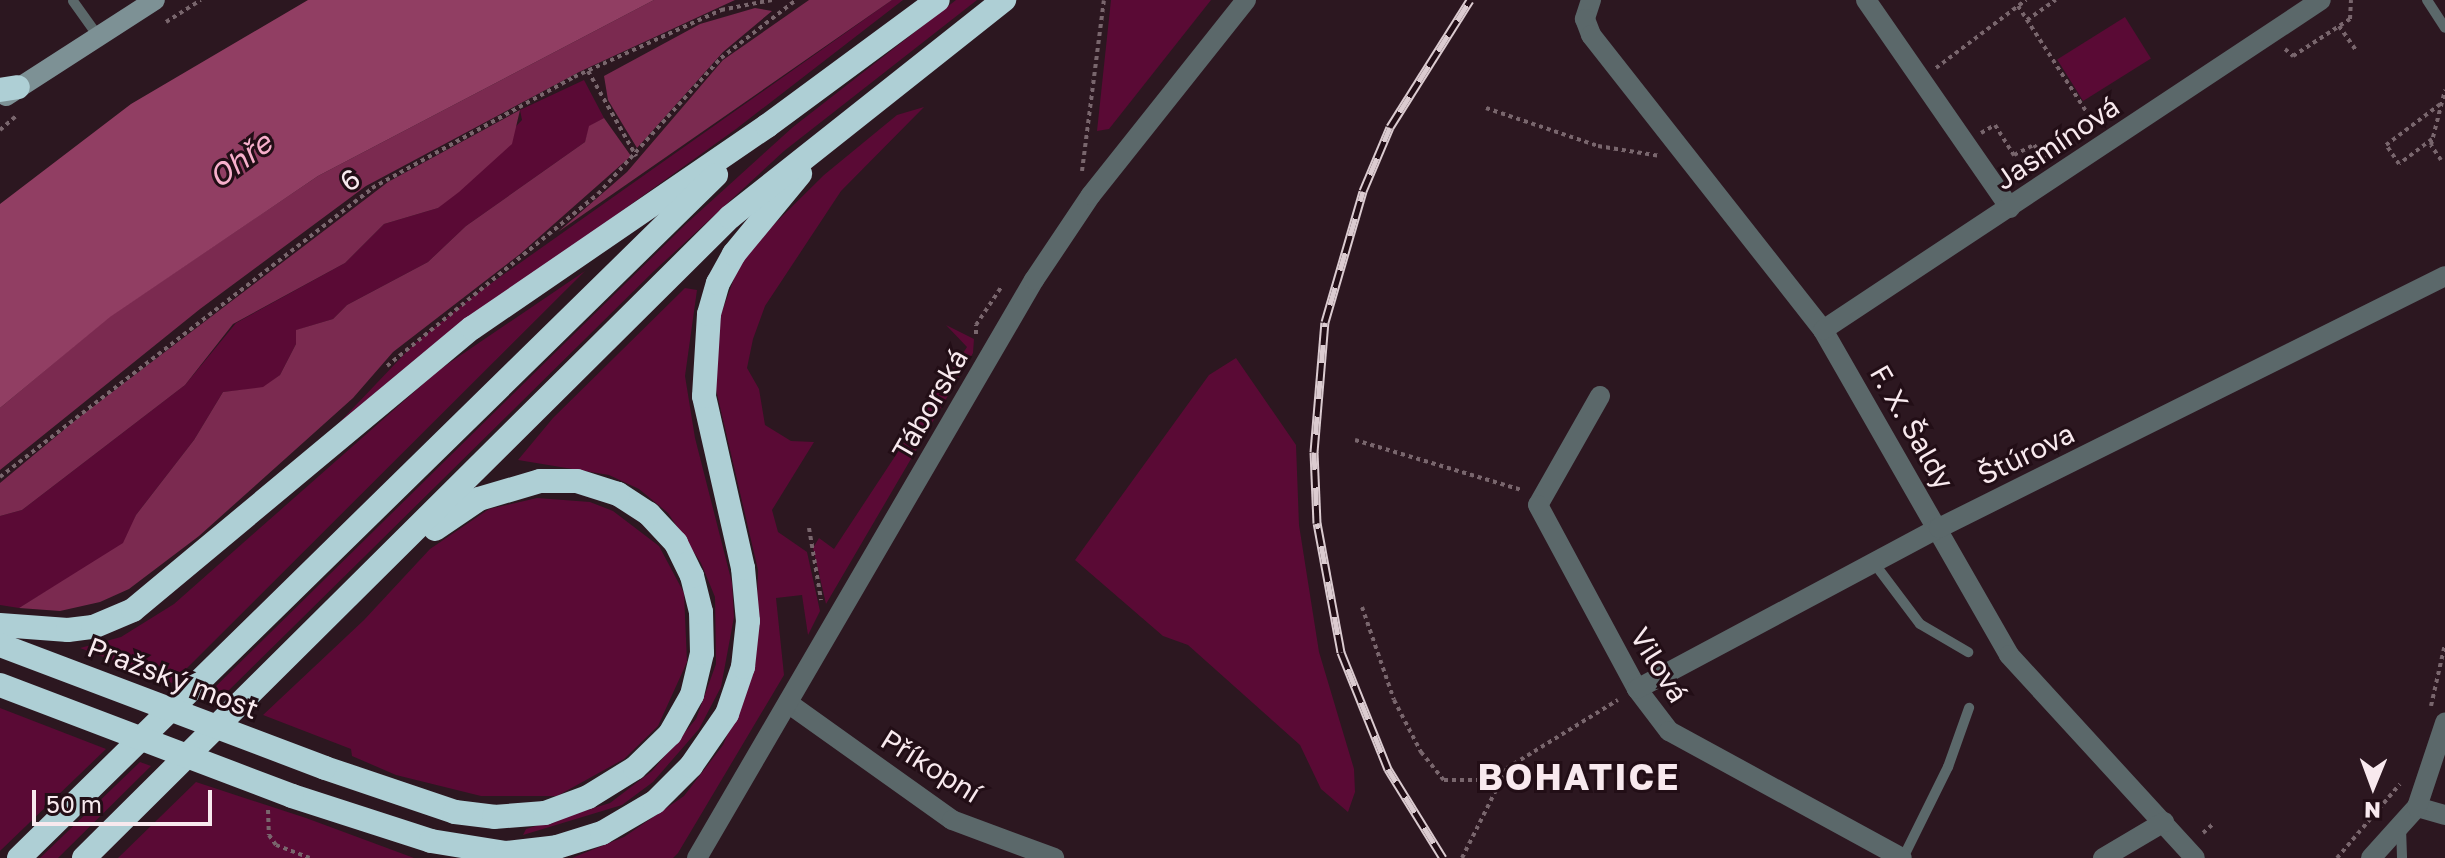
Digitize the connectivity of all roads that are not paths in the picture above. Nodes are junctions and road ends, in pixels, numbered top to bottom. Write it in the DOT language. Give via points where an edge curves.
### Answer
graph roads {
  1 [pos="155,0"];
  2 [pos="938,0"];
  3 [pos="1004,0"];
  4 [pos="1246,0"];
  5 [pos="1866,0"];
  6 [pos="2321,0"];
  7 [pos="2427,0"];
  8 [pos="73,1"];
  9 [pos="1588,9"];
  10 [pos="2445,28"];
  11 [pos="98,36"];
  12 [pos="6,93"];
  13 [pos="767,126"];
  14 [pos="840,126"];
  15 [pos="2010,208"];
  16 [pos="2445,276"];
  17 [pos="1823,330"];
  18 [pos="1600,396"];
  19 [pos="1939,528"];
  20 [pos="1874,563"];
  21 [pos="349,598"];
  22 [pos="0,625"];
  23 [pos="0,645"];
  24 [pos="1968,652"];
  25 [pos="0,685"];
  26 [pos="1637,689"];
  27 [pos="788,703"];
  28 [pos="1969,708"];
  29 [pos="2436,723"];
  30 [pos="292,796"];
  31 [pos="2417,807"];
  32 [pos="2445,815"];
  33 [pos="2164,822"];
  34 [pos="2400,826"];
  35 [pos="2195,849"];
  36 [pos="19,858"];
  37 [pos="84,858"];
  38 [pos="447,858"];
  39 [pos="697,858"];
  40 [pos="1054,858"];
  41 [pos="1902,858"];
  42 [pos="2103,858"];
  43 [pos="2371,858"];
  44 [pos="2402,858"];
  1 -- 11 [label="street"];
  2 -- 13 [label="highway"];
  3 -- 14 [label="highway"];
  4 -- 27 [label="street, Táborská" via="1091,195 1034,280"];
  5 -- 15 [label="street"];
  6 -- 15 [label="street, Jasmínová"];
  7 -- 10 [label="lane"];
  8 -- 11 [label="lane"];
  9 -- 17 [label="street, F. X. Šaldy" via="1591,35"];
  11 -- 12 [label="street"];
  13 -- 22 [label="highway" via="472,328 133,610 93,627 68,630"];
  13 -- 36 [label="highway"];
  14 -- 21 [label="highway" via="730,217"];
  14 -- 30 [label="highway" via="734,254 709,314 704,396 743,568 748,621 743,667 727,714 691,766 655,802 602,833 557,847 506,853 431,841"];
  15 -- 17 [label="street, Jasmínová"];
  16 -- 19 [label="street, Štúrova"];
  17 -- 19 [label="street, F. X. Šaldy"];
  18 -- 26 [label="street, Vilová" via="1539,495 1543,518"];
  19 -- 20 [label="street, Štúrova"];
  19 -- 33 [label="street, F. X. Šaldy" via="2009,655"];
  20 -- 24 [label="lane" via="1920,624"];
  20 -- 26 [label="street, Štúrova"];
  21 -- 23 [label="highway, Pražský most, bridge" via="479,499 540,481 577,481 618,494 649,514 676,543 701,612 702,653 692,695 670,734 635,768 588,797 545,813 494,817 455,812 325,768"];
  21 -- 37 [label="highway"];
  25 -- 30 [label="highway, bridge"];
  26 -- 41 [label="street, Vilová" via="1669,731"];
  27 -- 39 [label="street, Táborská"];
  27 -- 40 [label="street, Příkopní" via="952,820"];
  28 -- 41 [label="lane" via="1948,767"];
  29 -- 31 [label="street"];
  30 -- 38 [label="highway"];
  31 -- 32 [label="street"];
  31 -- 34 [label="street"];
  33 -- 35 [label="street, F. X. Šaldy"];
  33 -- 42 [label="street"];
  34 -- 43 [label="street"];
  34 -- 44 [label="lane"];
}
